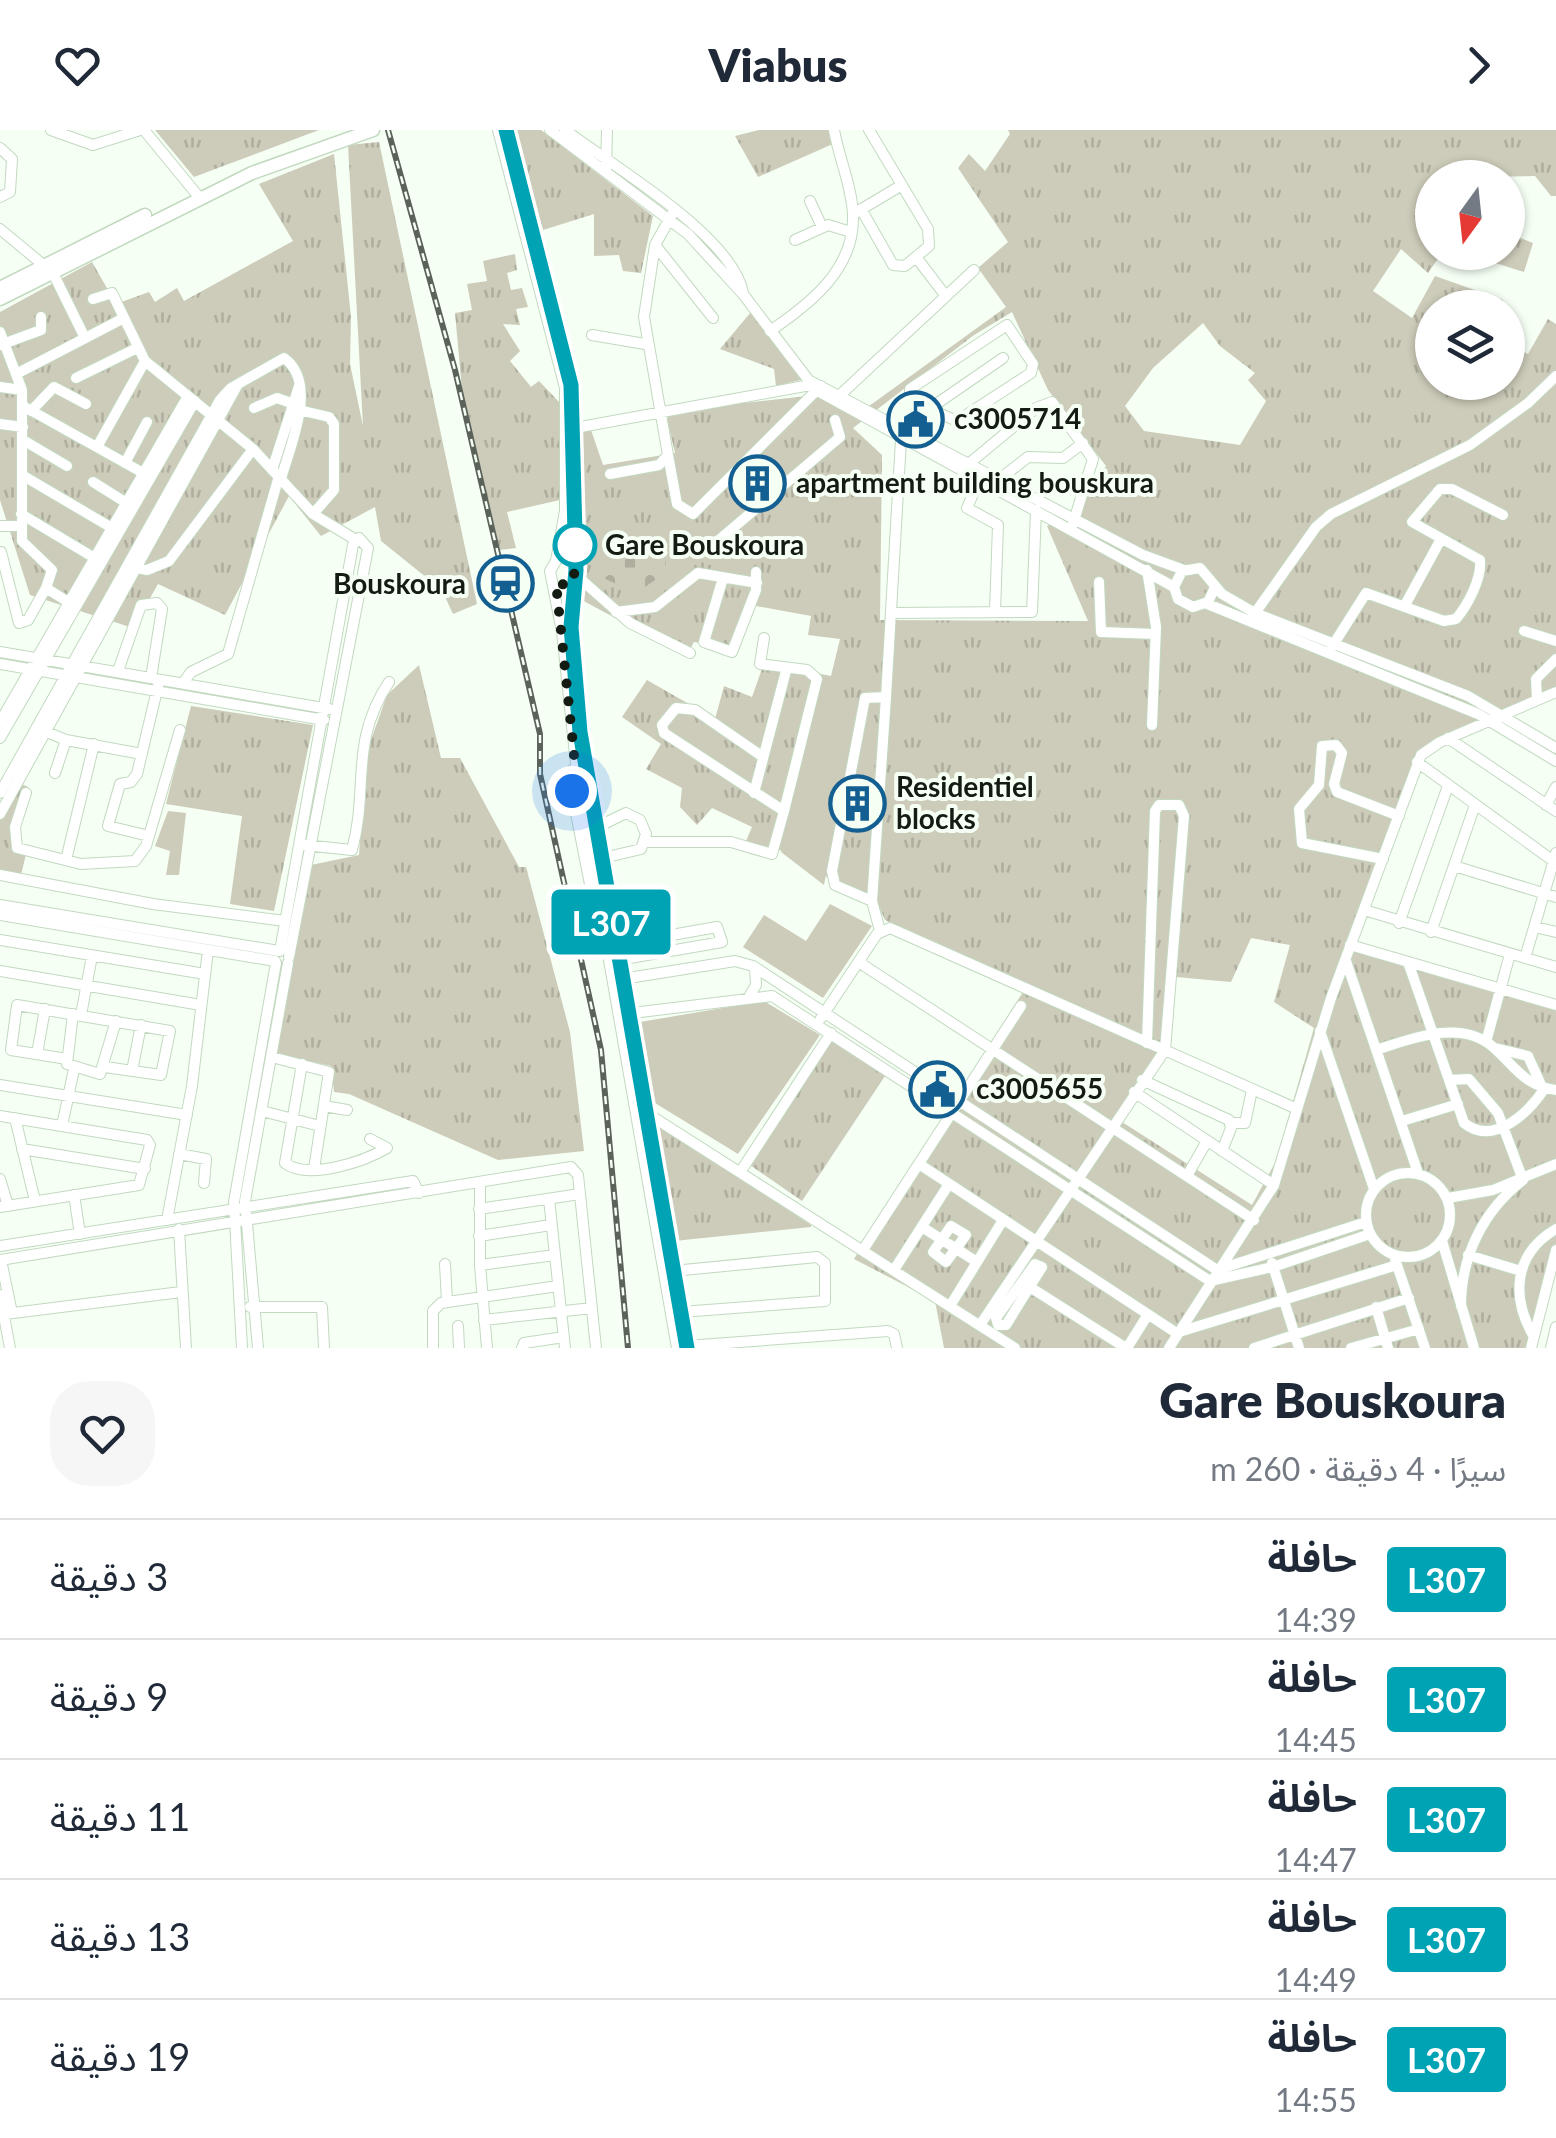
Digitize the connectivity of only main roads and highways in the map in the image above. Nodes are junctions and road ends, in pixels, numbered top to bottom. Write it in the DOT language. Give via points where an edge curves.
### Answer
graph roads {
  1 [pos="350,130"];
  2 [pos="373,130"];
  3 [pos="196,194"];
  4 [pos="49,269"];
  5 [pos="0,288"];
  6 [pos="0,299"];
  1 -- 3 [label="main road" via="274,156"];
  2 -- 3 [label="main road"];
  3 -- 4 [label="main road"];
  4 -- 5 [label="main road"];
  4 -- 6 [label="main road"];
}
